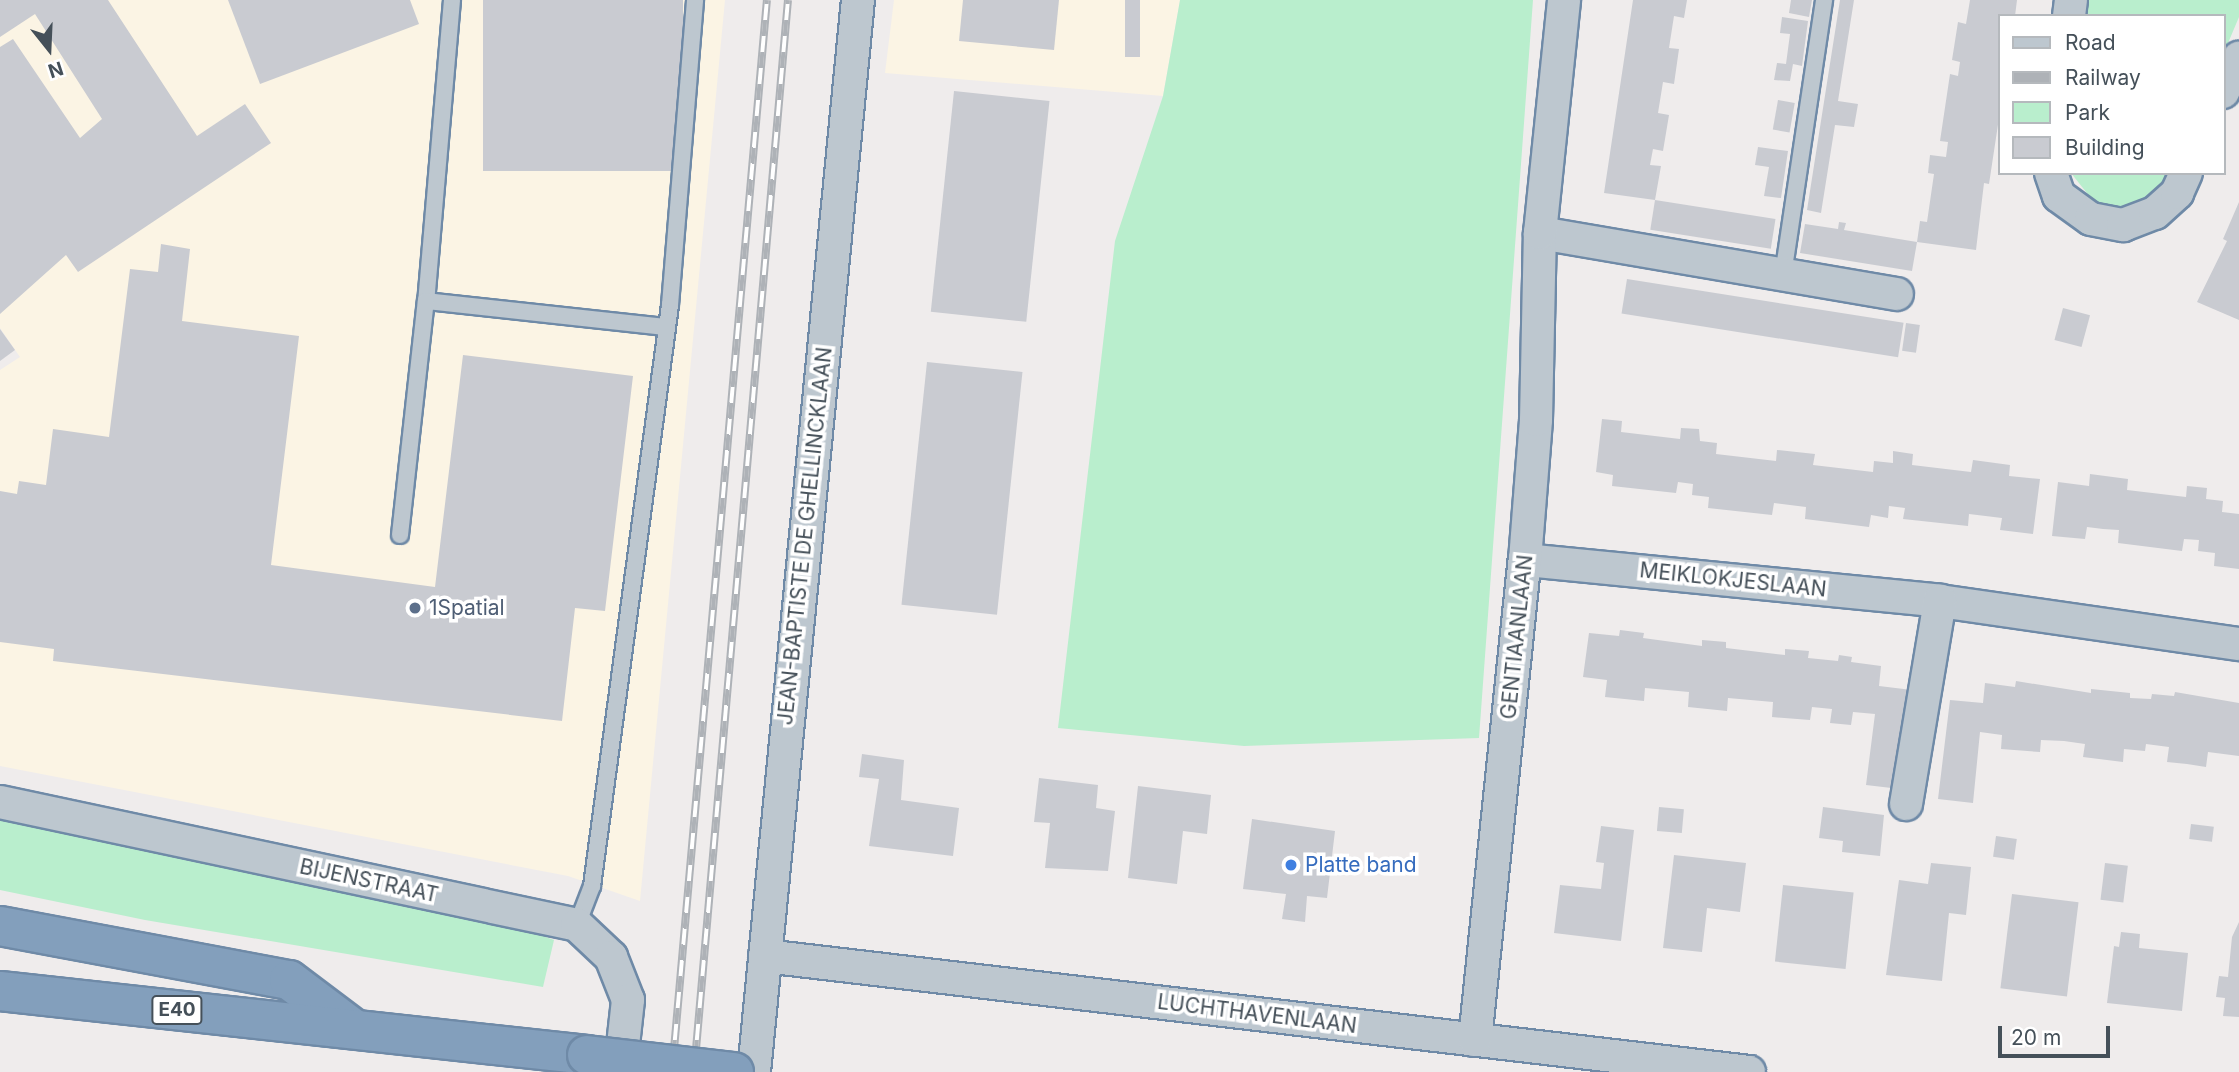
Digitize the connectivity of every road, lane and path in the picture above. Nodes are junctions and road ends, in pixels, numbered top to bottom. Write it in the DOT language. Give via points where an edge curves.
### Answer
graph roads {
  1 [pos="452,0"];
  2 [pos="695,0"];
  3 [pos="858,0"];
  4 [pos="1564,0"];
  5 [pos="1824,0"];
  6 [pos="2239,57"];
  7 [pos="2225,88"];
  8 [pos="2052,175"];
  9 [pos="2185,175"];
  10 [pos="1540,233"];
  11 [pos="1783,275"];
  12 [pos="1896,294"];
  13 [pos="426,301"];
  14 [pos="667,327"];
  15 [pos="400,536"];
  16 [pos="1525,560"];
  17 [pos="1940,601"];
  18 [pos="2239,644"];
  19 [pos="0,802"];
  20 [pos="1906,804"];
  21 [pos="577,925"];
  22 [pos="0,926"];
  23 [pos="765,956"];
  24 [pos="0,990"];
  25 [pos="354,1029"];
  26 [pos="1475,1040"];
  27 [pos="620,1072"];
  28 [pos="734,1072"];
  29 [pos="754,1072"];
  30 [pos="1749,1072"];
  1 -- 13 [label="lane"];
  2 -- 14 [label="lane"];
  3 -- 23 [label="street, JEAN-BAPTISTE DE GHELLINCKLAAN"];
  4 -- 10 [label="street, GENTIAANLAAN"];
  5 -- 11 [label="lane"];
  6 -- 7 [label="street"];
  8 -- 9 [label="street" via="2059,196 2091,219 2123,225 2155,213 2177,193"];
  10 -- 11 [label="street"];
  10 -- 16 [label="street, GENTIAANLAAN" via="1536,421"];
  11 -- 12 [label="street"];
  13 -- 14 [label="lane"];
  13 -- 15 [label="lane"];
  14 -- 21 [label="lane" via="592,886"];
  16 -- 17 [label="street, MEIKLOKJESLAAN"];
  16 -- 26 [label="street, GENTIAANLAAN"];
  17 -- 18 [label="street, MEIKLOKJESLAAN"];
  17 -- 20 [label="street"];
  19 -- 21 [label="street, BIJENSTRAAT"];
  21 -- 27 [label="street" via="611,957 628,1000"];
  22 -- 25 [label="highway" via="289,980"];
  23 -- 26 [label="street, LUCHTHAVENLAAN"];
  23 -- 29 [label="street, JEAN-BAPTISTE DE GHELLINCKLAAN"];
  24 -- 25 [label="highway, E40"];
  25 -- 28 [label="highway, E40, bridge"];
  26 -- 30 [label="street, LUCHTHAVENLAAN"];
}
